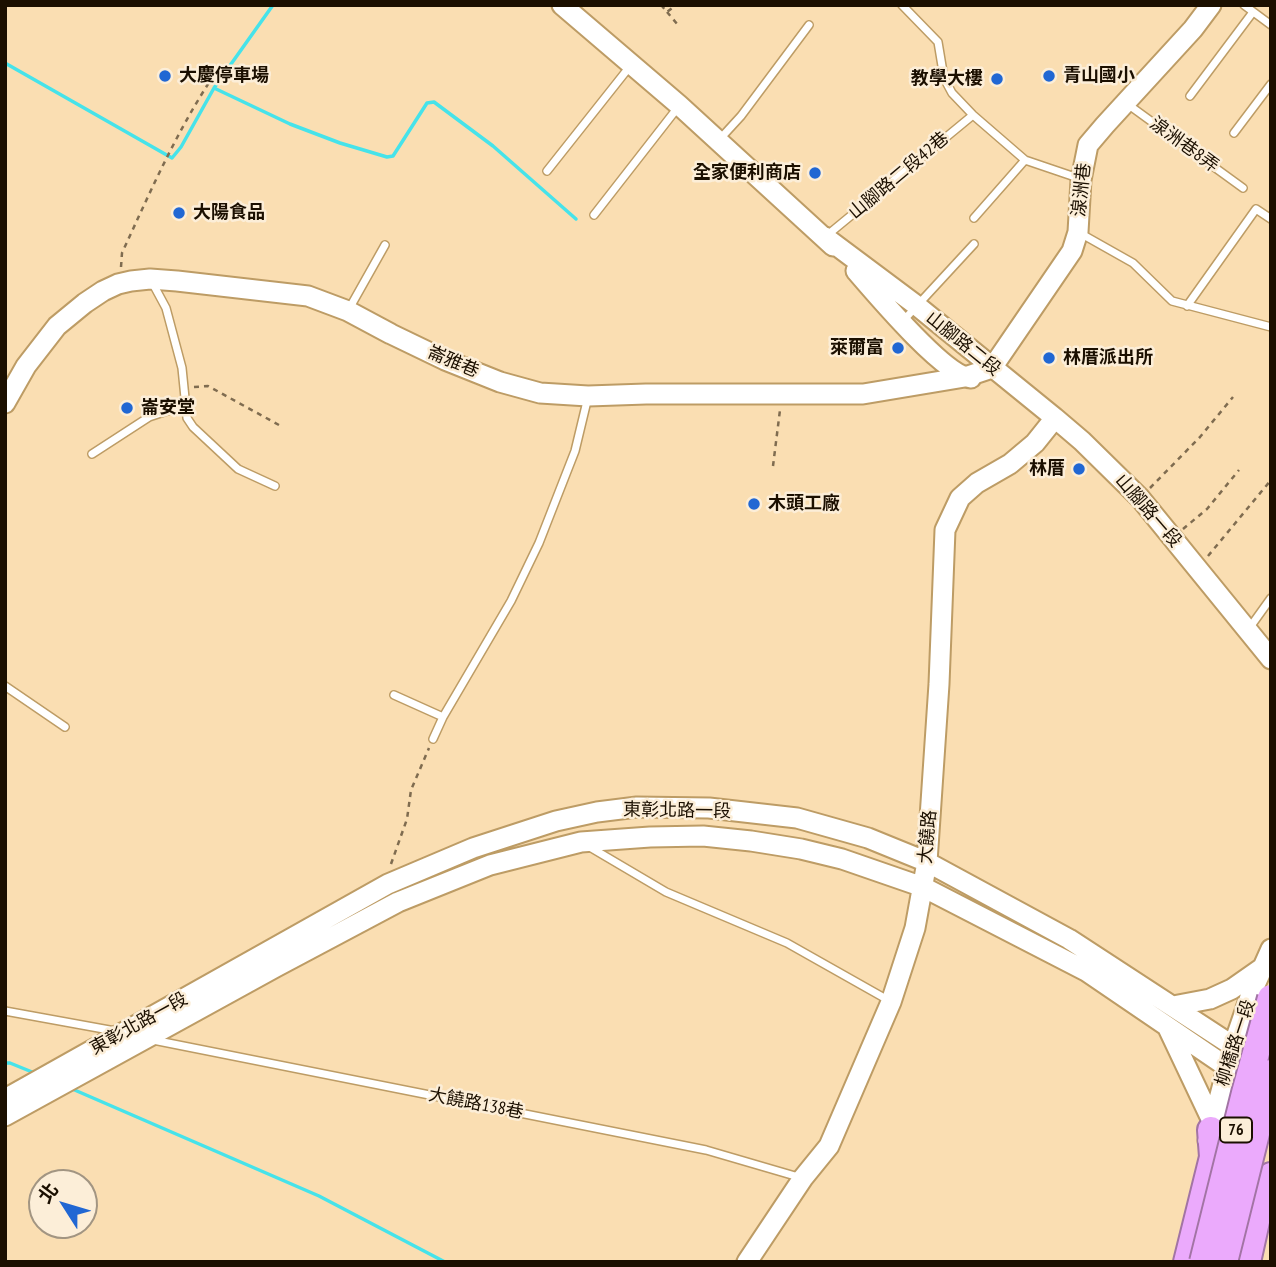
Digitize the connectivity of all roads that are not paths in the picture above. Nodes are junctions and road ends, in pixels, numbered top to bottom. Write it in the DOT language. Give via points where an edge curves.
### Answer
graph roads {
  1 [pos="902,5"];
  2 [pos="1211,5"];
  3 [pos="1244,5"];
  4 [pos="573,9"];
  5 [pos="1253,12"];
  6 [pos="808,25"];
  7 [pos="1271,25"];
  8 [pos="631,65"];
  9 [pos="1271,83"];
  10 [pos="1190,96"];
  11 [pos="1126,103"];
  12 [pos="679,105"];
  13 [pos="973,115"];
  14 [pos="1234,133"];
  15 [pos="719,141"];
  16 [pos="1025,160"];
  17 [pos="547,172"];
  18 [pos="1081,180"];
  19 [pos="1243,188"];
  20 [pos="594,215"];
  21 [pos="974,218"];
  22 [pos="1271,219"];
  23 [pos="1078,232"];
  24 [pos="825,237"];
  25 [pos="974,244"];
  26 [pos="385,245"];
  27 [pos="150,279"];
  28 [pos="916,305"];
  29 [pos="1187,306"];
  30 [pos="348,312"];
  31 [pos="902,322"];
  32 [pos="1271,327"];
  33 [pos="992,368"];
  34 [pos="965,377"];
  35 [pos="1008,381"];
  36 [pos="588,396"];
  37 [pos="5,403"];
  38 [pos="185,405"];
  39 [pos="1055,418"];
  40 [pos="92,454"];
  41 [pos="275,486"];
  42 [pos="1271,598"];
  43 [pos="1248,630"];
  44 [pos="1271,659"];
  45 [pos="5,686"];
  46 [pos="394,695"];
  47 [pos="443,717"];
  48 [pos="65,727"];
  49 [pos="433,739"];
  50 [pos="581,842"];
  51 [pos="928,862"];
  52 [pos="923,887"];
  53 [pos="1271,949"];
  54 [pos="1263,967"];
  55 [pos="1271,998"];
  56 [pos="891,1002"];
  57 [pos="1173,1006"];
  58 [pos="5,1011"];
  59 [pos="1168,1027"];
  60 [pos="124,1033"];
  61 [pos="147,1039"];
  62 [pos="1233,1046"];
  63 [pos="1271,1058"];
  64 [pos="1227,1067"];
  65 [pos="1271,1073"];
  66 [pos="1271,1081"];
  67 [pos="5,1099"];
  68 [pos="5,1116"];
  69 [pos="1212,1126"];
  70 [pos="1271,1176"];
  71 [pos="803,1178"];
  72 [pos="1271,1212"];
  73 [pos="747,1262"];
  74 [pos="1178,1262"];
  75 [pos="1187,1262"];
  76 [pos="1203,1262"];
  77 [pos="1224,1262"];
  78 [pos="1247,1262"];
  79 [pos="1259,1262"];
  1 -- 13 [label="lane" via="938,42 944,79"];
  2 -- 11 [label="street, 湶洲巷"];
  3 -- 5 [label="lane"];
  4 -- 8 [label="street, 山腳路二段"];
  5 -- 7 [label="lane"];
  5 -- 10 [label="lane"];
  6 -- 15 [label="lane"];
  8 -- 12 [label="street, 山腳路二段"];
  8 -- 17 [label="lane"];
  9 -- 14 [label="lane"];
  11 -- 18 [label="street, 湶洲巷" via="1088,145"];
  11 -- 19 [label="lane, 湶洲巷8弄"];
  12 -- 15 [label="street, 山腳路二段"];
  12 -- 20 [label="lane"];
  13 -- 16 [label="lane"];
  13 -- 24 [label="lane, 山腳路二段42巷"];
  15 -- 24 [label="street, 山腳路二段"];
  16 -- 18 [label="lane"];
  16 -- 21 [label="lane"];
  18 -- 23 [label="street, 湶洲巷"];
  22 -- 29 [label="lane" via="1256,209"];
  23 -- 29 [label="lane" via="1133,263 1172,301"];
  23 -- 33 [label="street, 湶洲巷" via="1072,251"];
  24 -- 28 [label="street, 山腳路二段"];
  24 -- 31 [label="street, 山腳路二段"];
  25 -- 28 [label="lane"];
  26 -- 30 [label="lane"];
  27 -- 30 [label="street, 崙雅巷" via="308,296"];
  27 -- 37 [label="street, 崙雅巷" via="119,284 85,303 57,327 26,366"];
  27 -- 38 [label="lane" via="166,308 182,368"];
  28 -- 31 [label="lane"];
  28 -- 33 [label="street, 山腳路二段"];
  29 -- 32 [label="lane"];
  30 -- 36 [label="street, 崙雅巷" via="500,382 540,393"];
  31 -- 34 [label="street, 山腳路二段" via="944,364"];
  33 -- 34 [label="street"];
  33 -- 35 [label="street, 山腳路二段"];
  34 -- 35 [label="street, 山腳路二段"];
  34 -- 36 [label="street, 崙雅巷" via="863,394"];
  35 -- 39 [label="street, 山腳路一段"];
  36 -- 47 [label="lane" via="575,451 539,543 512,601"];
  38 -- 40 [label="lane" via="149,417"];
  38 -- 41 [label="lane" via="193,427 229,460"];
  39 -- 43 [label="street, 山腳路一段" via="1140,498"];
  39 -- 51 [label="street, 大饒路" via="1035,443 960,498 946,530"];
  42 -- 43 [label="lane"];
  43 -- 44 [label="street, 山腳路一段"];
  45 -- 48 [label="lane"];
  46 -- 47 [label="lane"];
  47 -- 49 [label="lane"];
  50 -- 52 [label="street, 東彰北路一段" via="703,836 751,841 842,859"];
  50 -- 56 [label="lane" via="666,892 787,943"];
  50 -- 61 [label="street, 東彰北路一段" via="490,865 398,902"];
  51 -- 52 [label="street, 大饒路"];
  51 -- 57 [label="street, 東彰北路一段" via="1069,939"];
  51 -- 60 [label="street, 東彰北路一段" via="868,838 797,818 709,808 637,807 556,821 473,848 388,884"];
  52 -- 56 [label="street, 大饒路"];
  52 -- 59 [label="street, 東彰北路一段" via="1086,971"];
  53 -- 54 [label="street, 柳橋路一段"];
  54 -- 57 [label="street" via="1210,999"];
  54 -- 62 [label="street, 柳橋路一段"];
  55 -- 76 [label="highway, 76, bridge"];
  56 -- 71 [label="street, 大饒路" via="829,1146"];
  57 -- 62 [label="street, 東彰北路一段"];
  58 -- 60 [label="lane, 大饒路138巷"];
  59 -- 64 [label="street, 東彰北路一段"];
  59 -- 69 [label="street"];
  60 -- 61 [label="lane, 大饒路138巷"];
  60 -- 67 [label="street, 東彰北路一段"];
  61 -- 68 [label="street, 東彰北路一段"];
  61 -- 71 [label="lane, 大饒路138巷" via="706,1150"];
  62 -- 63 [label="street, 東彰北路一段"];
  62 -- 64 [label="street, 柳橋路一段"];
  64 -- 66 [label="street, 東彰北路一段"];
  64 -- 69 [label="street, 柳橋路一段"];
  65 -- 77 [label="highway, 76, bridge"];
  69 -- 74 [label="street, 柳橋路一段"];
  69 -- 75 [label="highway" via="1213,1157"];
  70 -- 78 [label="highway"];
  71 -- 73 [label="street, 大饒路"];
  72 -- 79 [label="street"];
}
